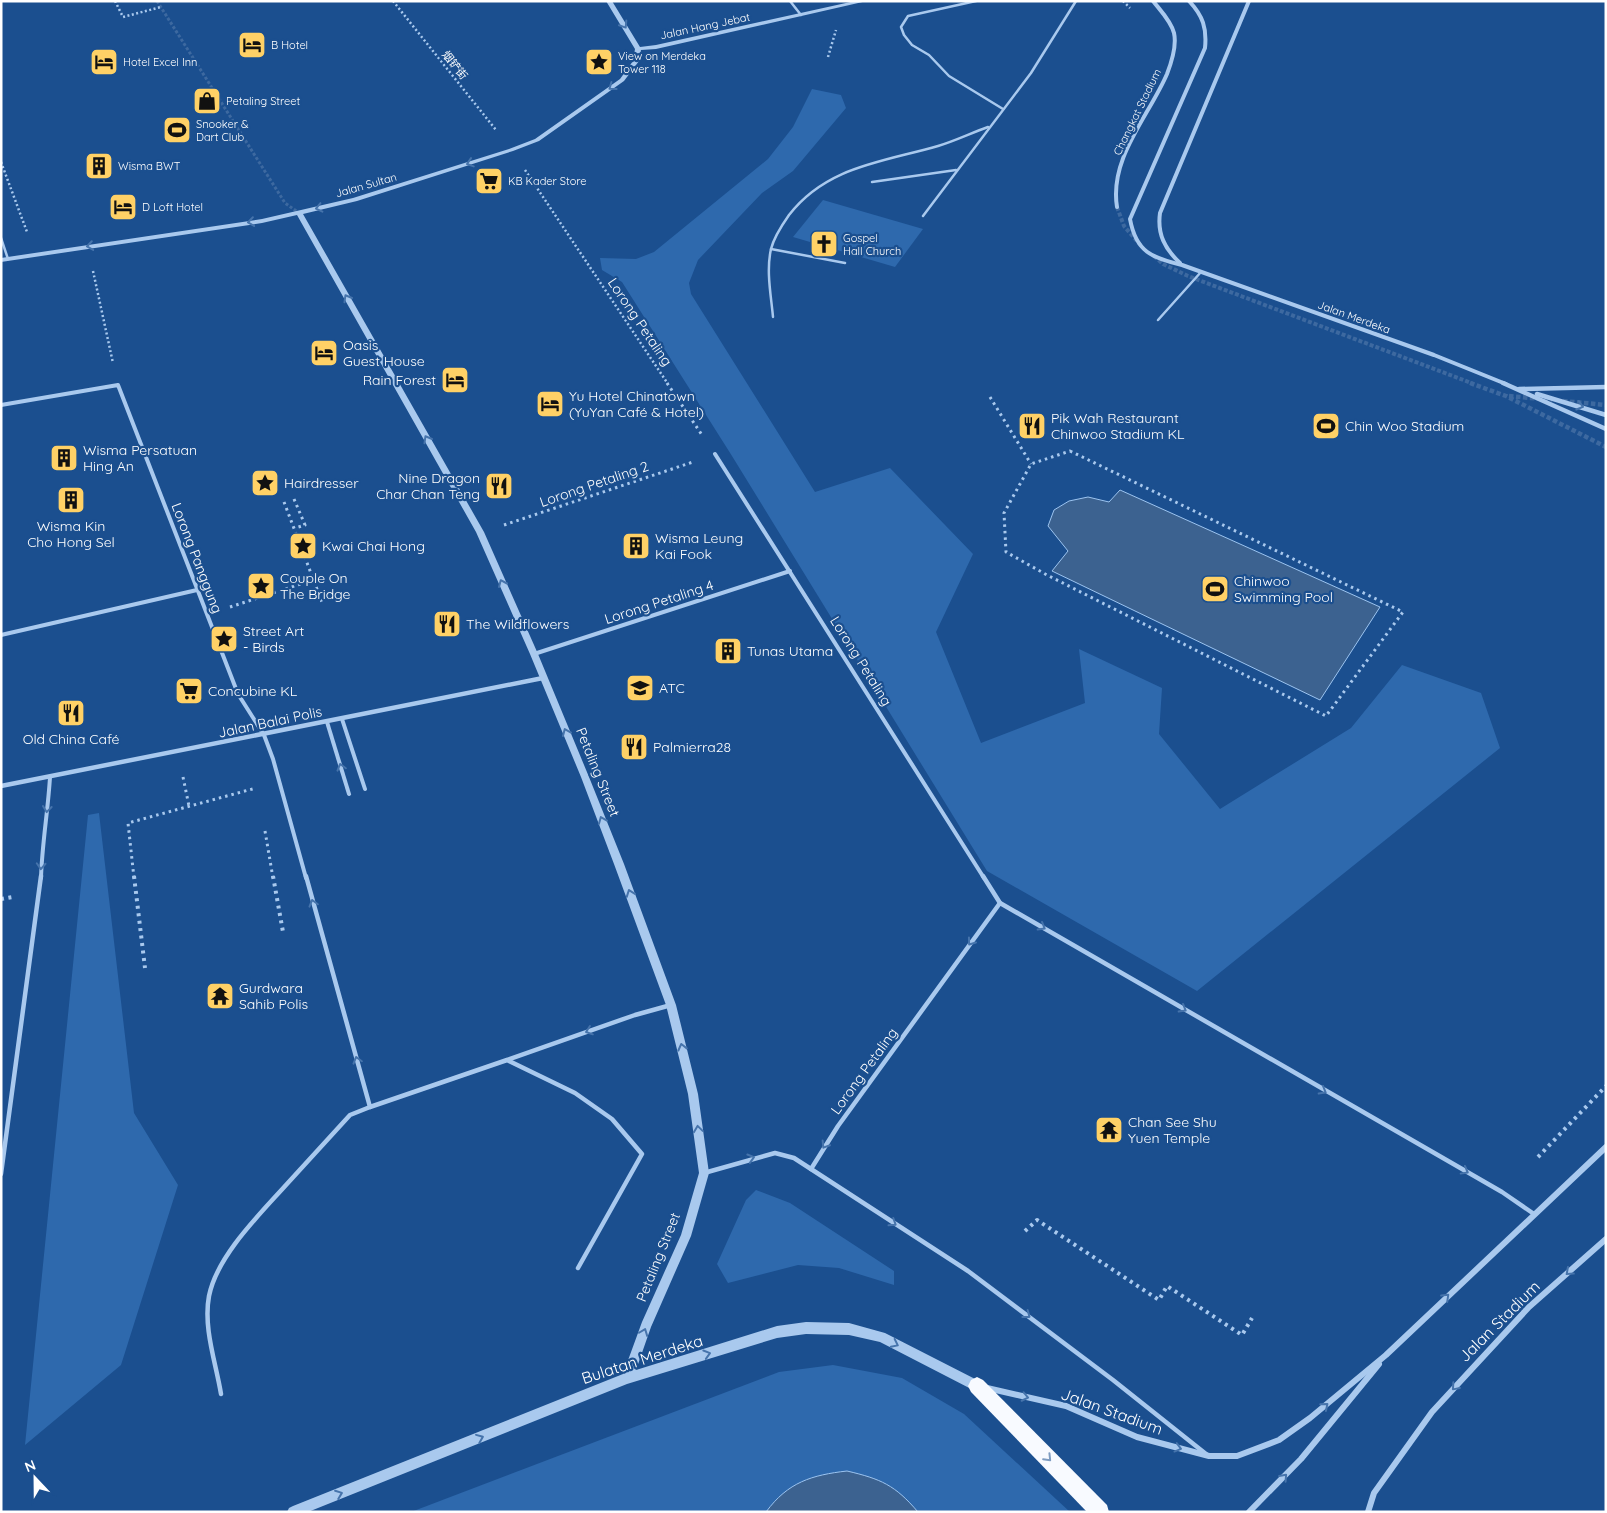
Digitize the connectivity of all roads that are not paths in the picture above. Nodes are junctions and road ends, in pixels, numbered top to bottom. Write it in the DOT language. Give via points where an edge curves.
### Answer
graph roads {
  1 [pos="609,1"];
  2 [pos="790,1"];
  3 [pos="864,1"];
  4 [pos="976,1"];
  5 [pos="1076,1"];
  6 [pos="1153,1"];
  7 [pos="1189,1"];
  8 [pos="1249,1"];
  9 [pos="801,15"];
  10 [pos="638,49"];
  11 [pos="1003,109"];
  12 [pos="988,127"];
  13 [pos="956,170"];
  14 [pos="872,182"];
  15 [pos="1118,207"];
  16 [pos="299,213"];
  17 [pos="923,216"];
  18 [pos="1,238"];
  19 [pos="771,249"];
  20 [pos="5,259"];
  21 [pos="845,262"];
  22 [pos="1182,265"];
  23 [pos="1201,272"];
  24 [pos="773,318"];
  25 [pos="1158,320"];
  26 [pos="1606,387"];
  27 [pos="1520,389"];
  28 [pos="1,405"];
  29 [pos="1606,415"];
  30 [pos="1606,429"];
  31 [pos="715,454"];
  32 [pos="790,571"];
  33 [pos="197,590"];
  34 [pos="1,635"];
  35 [pos="534,654"];
  36 [pos="543,678"];
  37 [pos="342,719"];
  38 [pos="327,722"];
  39 [pos="264,735"];
  40 [pos="50,777"];
  41 [pos="1,786"];
  42 [pos="365,789"];
  43 [pos="348,794"];
  44 [pos="1000,903"];
  45 [pos="671,1005"];
  46 [pos="507,1060"];
  47 [pos="370,1107"];
  48 [pos="1606,1147"];
  49 [pos="811,1169"];
  50 [pos="704,1173"];
  51 [pos="1,1174"];
  52 [pos="1534,1214"];
  53 [pos="1606,1239"];
  54 [pos="578,1268"];
  55 [pos="1386,1355"];
  56 [pos="627,1378"];
  57 [pos="977,1386"];
  58 [pos="221,1394"];
  59 [pos="1209,1456"];
  60 [pos="293,1512"];
  61 [pos="1100,1512"];
  62 [pos="1249,1512"];
  63 [pos="1370,1512"];
  1 -- 10 [label="street, one-way"];
  2 -- 9 [label="lane"];
  3 -- 9 [label="street, Jalan Hang Jebat"];
  4 -- 11 [label="lane" via="908,16 902,27 912,45 928,55 949,76"];
  5 -- 11 [label="lane" via="1031,73"];
  6 -- 15 [label="street, Changkat Stadium" via="1174,34 1174,51 1151,108 1118,172 1115,192"];
  7 -- 22 [label="street, Jalan Merdeka" via="1201,15 1207,29 1205,48 1130,219 1136,243 1147,253"];
  8 -- 22 [label="street" via="1160,213 1160,235 1172,256"];
  9 -- 10 [label="street, Jalan Hang Jebat"];
  10 -- 16 [label="street, Jalan Sultan, one-way" via="636,61 622,80 524,146 355,200"];
  11 -- 12 [label="lane"];
  12 -- 13 [label="lane"];
  12 -- 19 [label="lane" via="939,146 876,160 816,186 791,210"];
  13 -- 14 [label="lane"];
  13 -- 17 [label="lane"];
  16 -- 20 [label="street, Jalan Sultan, one-way"];
  35 -- 16 [label="street, Petaling Street, one-way" via="480,532"];
  18 -- 20 [label="lane"];
  19 -- 21 [label="lane"];
  19 -- 24 [label="lane"];
  22 -- 23 [label="street, Jalan Merdeka"];
  23 -- 25 [label="lane"];
  23 -- 27 [label="street, Jalan Merdeka"];
  26 -- 27 [label="street"];
  27 -- 29 [label="street, Jalan Merdeka, one-way"];
  27 -- 30 [label="street, Jalan Merdeka"];
  28 -- 33 [label="lane, Lorong Panggung" via="118,385"];
  31 -- 32 [label="lane, Lorong Petaling"];
  32 -- 35 [label="lane, Lorong Petaling 4"];
  32 -- 44 [label="lane, Lorong Petaling"];
  33 -- 34 [label="lane"];
  33 -- 39 [label="lane, Lorong Panggung" via="238,694"];
  35 -- 36 [label="street, Petaling Street"];
  36 -- 37 [label="street, Jalan Balai Polis"];
  45 -- 36 [label="street, Petaling Street, one-way" via="620,864"];
  37 -- 38 [label="street, Jalan Balai Polis"];
  37 -- 42 [label="lane"];
  38 -- 39 [label="street, Jalan Balai Polis"];
  43 -- 38 [label="lane, one-way"];
  39 -- 40 [label="street, Jalan Balai Polis"];
  47 -- 39 [label="lane, Lorong Panggung, one-way"];
  40 -- 41 [label="street, Jalan Balai Polis"];
  40 -- 51 [label="lane, one-way" via="40,891"];
  44 -- 49 [label="lane, Lorong Petaling, one-way" via="838,1126"];
  44 -- 52 [label="lane, one-way" via="1502,1192"];
  45 -- 46 [label="lane, one-way"];
  50 -- 45 [label="street, Petaling Street, one-way" via="693,1094"];
  46 -- 47 [label="lane"];
  46 -- 54 [label="lane" via="575,1094 612,1119 642,1154"];
  47 -- 58 [label="lane" via="350,1115 255,1220 215,1280 208,1314"];
  48 -- 52 [label="street, Jalan Stadium"];
  50 -- 49 [label="lane, one-way" via="775,1153 794,1158"];
  49 -- 59 [label="lane, one-way" via="968,1271"];
  56 -- 50 [label="street, Petaling Street, one-way" via="686,1236"];
  55 -- 52 [label="street, Jalan Stadium, one-way"];
  53 -- 63 [label="street, Jalan Stadium, one-way" via="1529,1307 1432,1412 1374,1492"];
  59 -- 55 [label="street, Jalan Stadium, one-way" via="1237,1456 1279,1440"];
  62 -- 55 [label="street, Jalan Stadium, one-way" via="1324,1434"];
  56 -- 57 [label="street, Bulatan Merdeka, one-way" via="777,1332 806,1328 849,1329 881,1337"];
  60 -- 56 [label="street, Bulatan Merdeka, one-way"];
  57 -- 59 [label="street, Jalan Stadium, one-way" via="1066,1406 1138,1437"];
  57 -- 61 [label="highway, one-way"];
}
